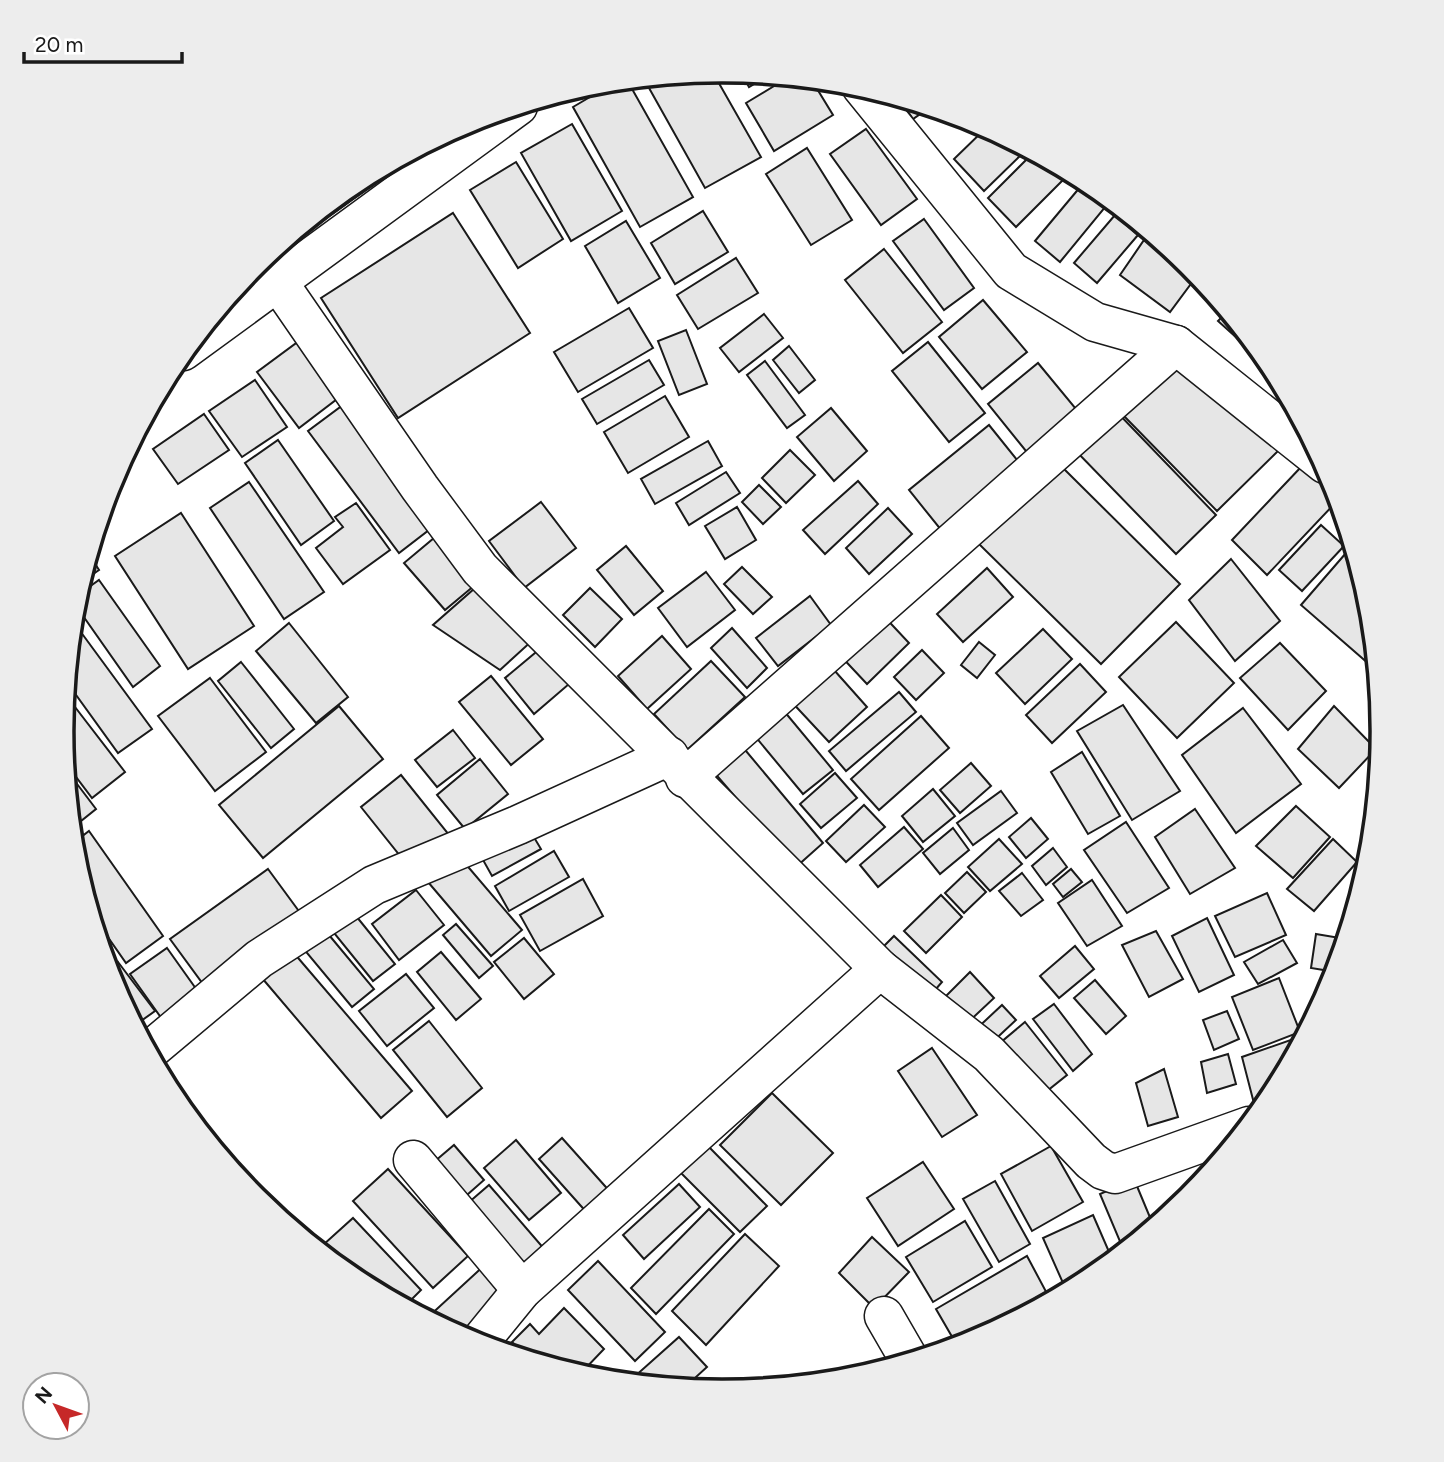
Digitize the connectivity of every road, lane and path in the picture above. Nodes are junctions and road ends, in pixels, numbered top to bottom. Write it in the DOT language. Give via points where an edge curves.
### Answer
graph roads {
  1 [pos="873,101"];
  2 [pos="455,140"];
  3 [pos="278,282"];
  4 [pos="214,329"];
  5 [pos="1176,345"];
  6 [pos="1306,449"];
  7 [pos="677,767"];
  8 [pos="880,969"];
  9 [pos="155,1046"];
  10 [pos="1231,1132"];
  11 [pos="414,1160"];
  12 [pos="522,1290"];
  13 [pos="884,1316"];
  14 [pos="486,1334"];
  15 [pos="905,1352"];
  1 -- 5 [label="street" via="1011,271 1095,322"];
  2 -- 3 [label="street"];
  3 -- 4 [label="street"];
  3 -- 7 [label="street" via="480,569"];
  5 -- 6 [label="street"];
  5 -- 7 [label="street"];
  7 -- 8 [label="street"];
  7 -- 9 [label="street" via="518,825 374,885 259,959"];
  8 -- 10 [label="street" via="989,1054 1102,1170 1115,1174"];
  8 -- 12 [label="street"];
  11 -- 12 [label="street"];
  12 -- 14 [label="street"];
  13 -- 15 [label="street"];
}
